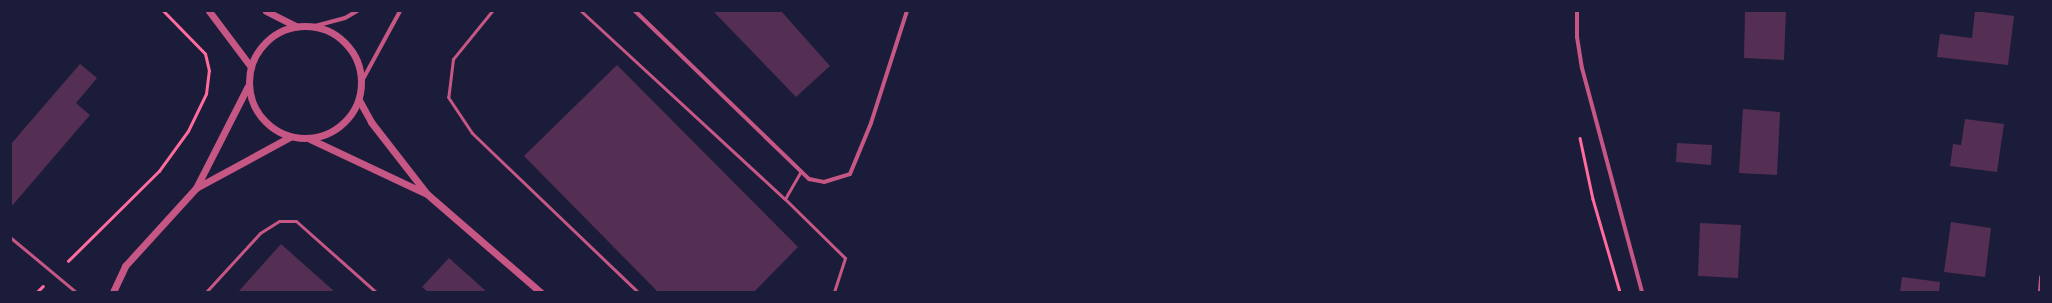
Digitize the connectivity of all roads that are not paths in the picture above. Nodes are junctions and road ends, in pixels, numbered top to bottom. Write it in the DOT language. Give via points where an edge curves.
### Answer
graph roads {
  1 [pos="209,11"];
  2 [pos="266,11"];
  3 [pos="357,11"];
  4 [pos="400,11"];
  5 [pos="492,11"];
  6 [pos="581,11"];
  7 [pos="635,11"];
  8 [pos="907,11"];
  9 [pos="1578,11"];
  10 [pos="296,26"];
  11 [pos="315,26"];
  12 [pos="251,66"];
  13 [pos="362,81"];
  14 [pos="248,86"];
  15 [pos="359,100"];
  16 [pos="290,137"];
  17 [pos="310,139"];
  18 [pos="802,171"];
  19 [pos="196,188"];
  20 [pos="426,194"];
  21 [pos="785,199"];
  22 [pos="11,238"];
  23 [pos="2041,277"];
  24 [pos="76,292"];
  25 [pos="113,292"];
  26 [pos="206,292"];
  27 [pos="376,292"];
  28 [pos="540,292"];
  29 [pos="638,292"];
  30 [pos="834,292"];
  31 [pos="1642,292"];
  32 [pos="2040,292"];
  1 -- 12 [label="street"];
  2 -- 10 [label="street"];
  3 -- 11 [label="street" via="345,18"];
  4 -- 13 [label="street"];
  5 -- 29 [label="lane" via="453,59 448,97 472,133"];
  6 -- 21 [label="lane"];
  7 -- 18 [label="street"];
  8 -- 18 [label="street" via="871,123 850,174 824,182 809,178"];
  9 -- 31 [label="street" via="1577,37 1582,68"];
  10 -- 11 [label="street"];
  10 -- 12 [label="street" via="277,33 262,46"];
  11 -- 13 [label="street" via="334,33 348,45 358,62"];
  12 -- 14 [label="street"];
  13 -- 15 [label="street"];
  14 -- 16 [label="street" via="254,105 264,122"];
  14 -- 19 [label="street"];
  15 -- 17 [label="street" via="345,123 329,134"];
  15 -- 20 [label="street" via="371,122"];
  16 -- 17 [label="street"];
  16 -- 19 [label="street"];
  17 -- 20 [label="street"];
  18 -- 21 [label="lane"];
  19 -- 25 [label="street" via="125,266"];
  20 -- 28 [label="street"];
  21 -- 30 [label="lane" via="845,258"];
  22 -- 24 [label="lane"];
  23 -- 32 [label="street"];
  26 -- 27 [label="lane" via="260,233 279,221 296,221"];
}
